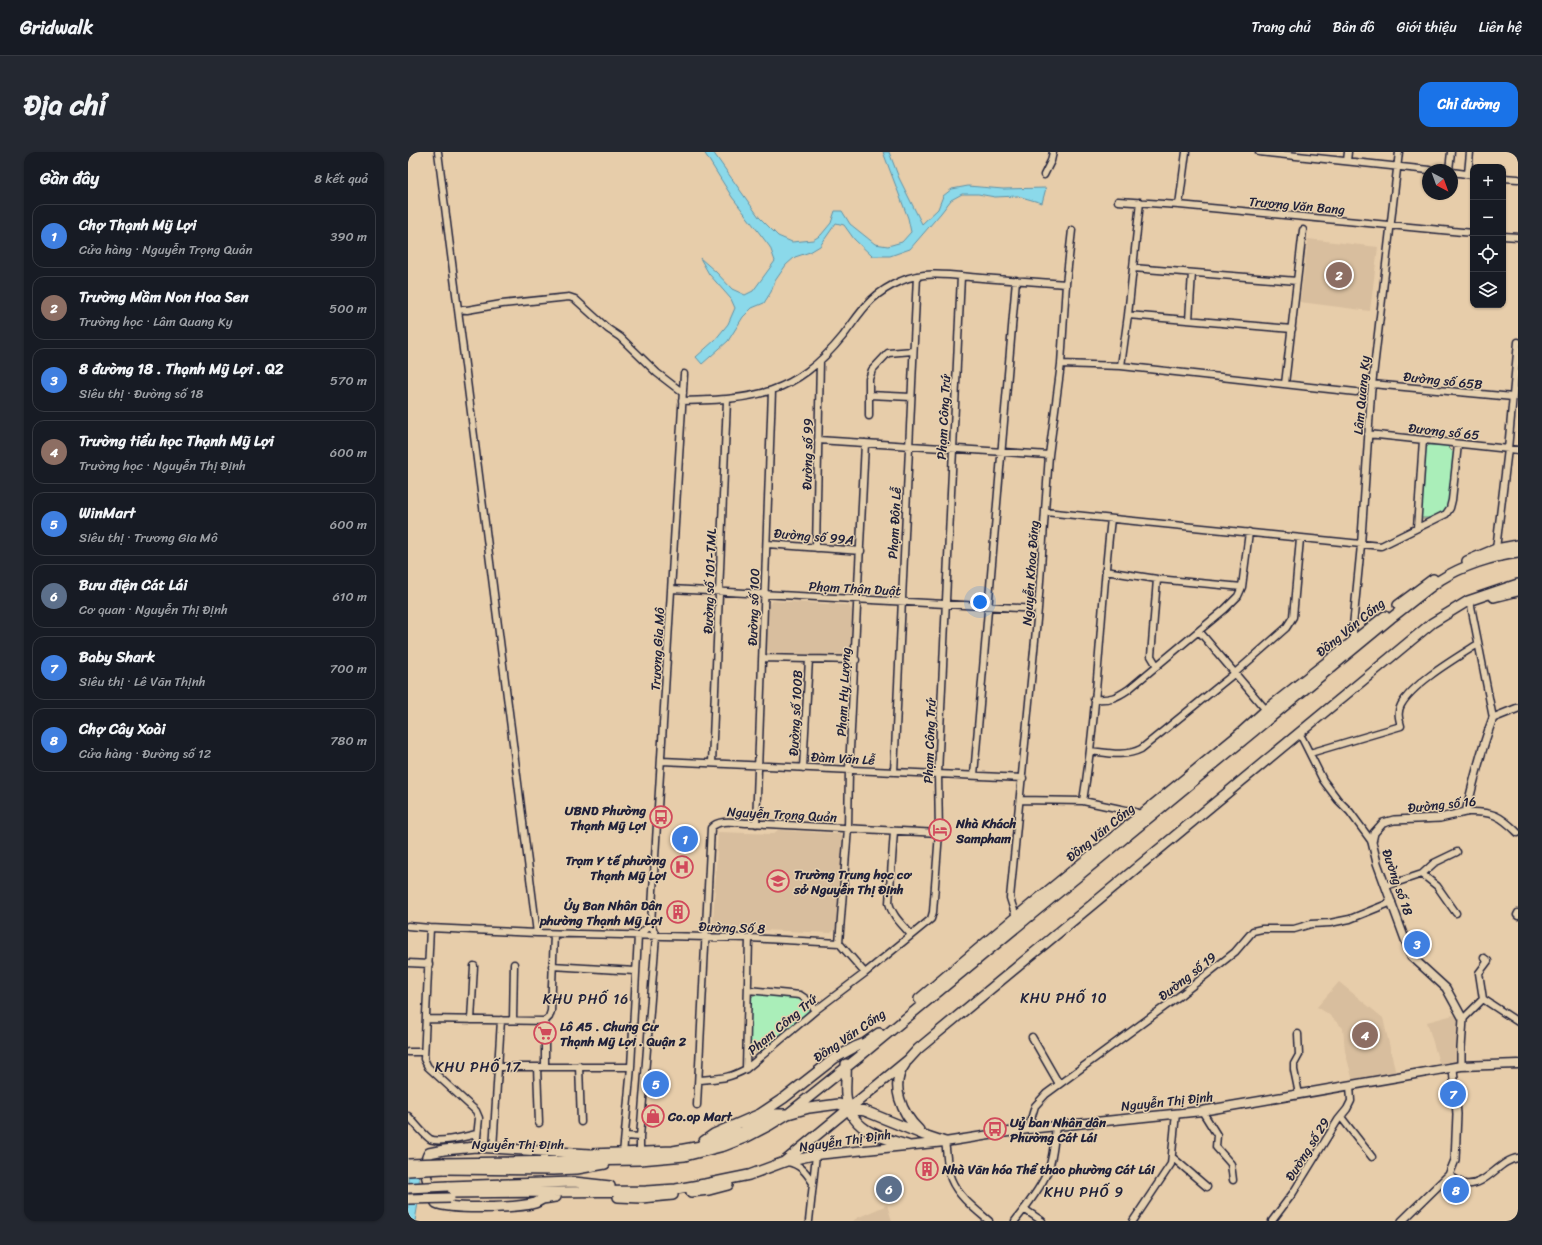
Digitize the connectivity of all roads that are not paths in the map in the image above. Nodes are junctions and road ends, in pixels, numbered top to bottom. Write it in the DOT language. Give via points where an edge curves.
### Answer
graph roads {
  1 [pos="438,152"];
  2 [pos="1053,152"];
  3 [pos="1186,152"];
  4 [pos="1259,152"];
  5 [pos="1348,152"];
  6 [pos="1399,152"];
  7 [pos="1451,152"];
  8 [pos="1470,152"];
  9 [pos="1323,155"];
  10 [pos="1347,161"];
  11 [pos="1450,164"];
  12 [pos="1470,164"];
  13 [pos="1398,167"];
  14 [pos="1422,169"];
  15 [pos="1458,173"];
  16 [pos="1470,174"];
  17 [pos="1044,175"];
  18 [pos="1506,178"];
  19 [pos="1518,179"];
  20 [pos="1118,201"];
  21 [pos="1140,202"];
  22 [pos="1179,205"];
  23 [pos="1391,225"];
  24 [pos="1072,230"];
  25 [pos="1303,230"];
  26 [pos="1470,233"];
  27 [pos="1506,236"];
  28 [pos="1518,237"];
  29 [pos="1133,268"];
  30 [pos="1192,273"];
  31 [pos="917,276"];
  32 [pos="961,276"];
  33 [pos="1016,280"];
  34 [pos="1297,281"];
  35 [pos="1066,284"];
  36 [pos="458,309"];
  37 [pos="1128,315"];
  38 [pos="1189,320"];
  39 [pos="1292,329"];
  40 [pos="1518,342"];
  41 [pos="913,351"];
  42 [pos="820,361"];
  43 [pos="1061,364"];
  44 [pos="1121,366"];
  45 [pos="684,374"];
  46 [pos="1285,384"];
  47 [pos="1372,384"];
  48 [pos="772,391"];
  49 [pos="1356,392"];
  50 [pos="683,393"];
  51 [pos="869,395"];
  52 [pos="911,397"];
  53 [pos="1513,398"];
  54 [pos="728,400"];
  55 [pos="682,401"];
  56 [pos="869,416"];
  57 [pos="1368,434"];
  58 [pos="818,440"];
  59 [pos="1423,440"];
  60 [pos="865,443"];
  61 [pos="1458,444"];
  62 [pos="909,446"];
  63 [pos="953,449"];
  64 [pos="1508,449"];
  65 [pos="1518,450"];
  66 [pos="1002,452"];
  67 [pos="1048,455"];
  68 [pos="1045,512"];
  69 [pos="1111,519"];
  70 [pos="1418,528"];
  71 [pos="1249,532"];
  72 [pos="1300,539"];
  73 [pos="767,544"];
  74 [pos="1518,545"];
  75 [pos="1361,546"];
  76 [pos="816,548"];
  77 [pos="1496,549"];
  78 [pos="861,551"];
  79 [pos="1518,553"];
  80 [pos="1105,571"];
  81 [pos="1157,579"];
  82 [pos="1518,584"];
  83 [pos="1242,587"];
  84 [pos="671,589"];
  85 [pos="1518,591"];
  86 [pos="720,592"];
  87 [pos="765,594"];
  88 [pos="858,599"];
  89 [pos="902,602"];
  90 [pos="946,604"];
  91 [pos="1472,606"];
  92 [pos="988,607"];
  93 [pos="1038,609"];
  94 [pos="1199,631"];
  95 [pos="1478,644"];
  96 [pos="1354,645"];
  97 [pos="762,658"];
  98 [pos="809,659"];
  99 [pos="856,660"];
  100 [pos="1156,666"];
  101 [pos="1235,673"];
  102 [pos="1094,699"];
  103 [pos="1518,708"];
  104 [pos="1266,710"];
  105 [pos="1493,718"];
  106 [pos="1302,738"];
  107 [pos="1091,751"];
  108 [pos="1310,753"];
  109 [pos="662,761"];
  110 [pos="712,763"];
  111 [pos="758,766"];
  112 [pos="803,768"];
  113 [pos="849,770"];
  114 [pos="894,772"];
  115 [pos="938,774"];
  116 [pos="974,775"];
  117 [pos="1023,778"];
  118 [pos="1020,800"];
  119 [pos="1083,802"];
  120 [pos="1466,812"];
  121 [pos="1146,816"];
  122 [pos="756,824"];
  123 [pos="848,828"];
  124 [pos="894,831"];
  125 [pos="939,833"];
  126 [pos="1518,833"];
  127 [pos="1372,842"];
  128 [pos="1457,852"];
  129 [pos="1422,874"];
  130 [pos="1125,882"];
  131 [pos="1386,886"];
  132 [pos="1392,902"];
  133 [pos="1456,913"];
  134 [pos="1518,913"];
  135 [pos="1518,916"];
  136 [pos="1016,917"];
  137 [pos="651,924"];
  138 [pos="408,926"];
  139 [pos="430,928"];
  140 [pos="537,933"];
  141 [pos="554,934"];
  142 [pos="911,935"];
  143 [pos="638,936"];
  144 [pos="656,936"];
  145 [pos="705,937"];
  146 [pos="749,938"];
  147 [pos="839,943"];
  148 [pos="1484,958"];
  149 [pos="408,963"];
  150 [pos="429,964"];
  151 [pos="514,964"];
  152 [pos="474,966"];
  153 [pos="552,966"];
  154 [pos="635,971"];
  155 [pos="865,973"];
  156 [pos="748,990"];
  157 [pos="1483,999"];
  158 [pos="816,1010"];
  159 [pos="427,1019"];
  160 [pos="1463,1019"];
  161 [pos="471,1020"];
  162 [pos="501,1020"];
  163 [pos="513,1020"];
  164 [pos="545,1021"];
  165 [pos="1518,1022"];
  166 [pos="882,1034"];
  167 [pos="1298,1034"];
  168 [pos="1032,1037"];
  169 [pos="865,1043"];
  170 [pos="408,1052"];
  171 [pos="424,1052"];
  172 [pos="844,1052"];
  173 [pos="859,1057"];
  174 [pos="911,1058"];
  175 [pos="1518,1064"];
  176 [pos="579,1066"];
  177 [pos="498,1067"];
  178 [pos="537,1067"];
  179 [pos="545,1067"];
  180 [pos="631,1067"];
  181 [pos="846,1067"];
  182 [pos="1457,1067"];
  183 [pos="746,1069"];
  184 [pos="699,1080"];
  185 [pos="847,1080"];
  186 [pos="1059,1084"];
  187 [pos="1350,1085"];
  188 [pos="1299,1094"];
  189 [pos="697,1106"];
  190 [pos="849,1108"];
  191 [pos="1202,1111"];
  192 [pos="1176,1113"];
  193 [pos="788,1114"];
  194 [pos="408,1116"];
  195 [pos="1341,1117"];
  196 [pos="581,1122"];
  197 [pos="539,1123"];
  198 [pos="1056,1126"];
  199 [pos="1028,1128"];
  200 [pos="478,1134"];
  201 [pos="924,1135"];
  202 [pos="624,1136"];
  203 [pos="640,1136"];
  204 [pos="945,1142"];
  205 [pos="907,1145"];
  206 [pos="476,1147"];
  207 [pos="493,1149"];
  208 [pos="701,1149"];
  209 [pos="590,1154"];
  210 [pos="816,1155"];
  211 [pos="640,1157"];
  212 [pos="1172,1157"];
  213 [pos="1372,1157"];
  214 [pos="408,1158"];
  215 [pos="578,1158"];
  216 [pos="1518,1158"];
  217 [pos="620,1159"];
  218 [pos="566,1161"];
  219 [pos="784,1162"];
  220 [pos="443,1163"];
  221 [pos="408,1164"];
  222 [pos="408,1171"];
  223 [pos="749,1175"];
  224 [pos="1449,1175"];
  225 [pos="1233,1180"];
  226 [pos="813,1183"];
  227 [pos="1207,1187"];
  228 [pos="408,1188"];
  229 [pos="646,1191"];
  230 [pos="449,1192"];
  231 [pos="408,1194"];
  232 [pos="555,1194"];
  233 [pos="408,1199"];
  234 [pos="1024,1209"];
  235 [pos="809,1221"];
  236 [pos="989,1221"];
  237 [pos="1015,1221"];
  238 [pos="1042,1221"];
  239 [pos="1133,1221"];
  240 [pos="1272,1221"];
  241 [pos="1402,1221"];
  1 -- 36 [label="street"];
  2 -- 17 [label="street"];
  3 -- 22 [label="street"];
  4 -- 9 [label="street"];
  5 -- 10 [label="street"];
  6 -- 13 [label="street, Lâm Quang Ky"];
  7 -- 11 [label="street"];
  8 -- 12 [label="street"];
  9 -- 10 [label="street"];
  10 -- 13 [label="street"];
  13 -- 14 [label="street"];
  13 -- 23 [label="street, Lâm Quang Ky"];
  15 -- 16 [label="street"];
  18 -- 19 [label="street"];
  20 -- 21 [label="street, Trương Văn Bang"];
  21 -- 22 [label="street, Trương Văn Bang"];
  21 -- 29 [label="street"];
  22 -- 23 [label="street, Trương Văn Bang"];
  23 -- 26 [label="street, Trương Văn Bang"];
  23 -- 47 [label="street, Lâm Quang Ky"];
  24 -- 35 [label="street, Nguyễn Khoa Đăng"];
  25 -- 34 [label="street"];
  27 -- 28 [label="street"];
  29 -- 30 [label="street"];
  29 -- 37 [label="street"];
  30 -- 34 [label="street"];
  30 -- 38 [label="street"];
  31 -- 32 [label="street"];
  31 -- 41 [label="street, Phạm Đôn Lễ"];
  31 -- 42 [label="street" via="886,288 870,300"];
  32 -- 33 [label="street"];
  32 -- 63 [label="street, Phạm Công Trứ"];
  33 -- 35 [label="street"];
  33 -- 66 [label="street"];
  34 -- 39 [label="street"];
  35 -- 43 [label="street, Nguyễn Khoa Đăng"];
  36 -- 50 [label="street" via="573,298 656,373"];
  36 -- 140 [label="street"];
  37 -- 38 [label="street"];
  37 -- 44 [label="street"];
  38 -- 39 [label="street"];
  39 -- 46 [label="street"];
  40 -- 53 [label="street"];
  41 -- 51 [label="street" via="888,353 872,370"];
  41 -- 52 [label="street, Phạm Đôn Lễ"];
  42 -- 48 [label="street" via="792,382"];
  42 -- 58 [label="street, Đường số 99"];
  43 -- 44 [label="street"];
  43 -- 67 [label="street, Nguyễn Khoa Đăng"];
  44 -- 46 [label="street"];
  45 -- 50 [label="street, Trương Gia Mô"];
  46 -- 49 [label="street"];
  47 -- 53 [label="street, Đường số 65B"];
  47 -- 57 [label="street, Lâm Quang Ky"];
  48 -- 54 [label="street"];
  48 -- 73 [label="street, Đường số 100"];
  50 -- 55 [label="street, Trương Gia Mô"];
  51 -- 52 [label="street"];
  51 -- 56 [label="street"];
  52 -- 62 [label="street, Phạm Đôn Lễ"];
  53 -- 64 [label="street"];
  54 -- 55 [label="street"];
  54 -- 86 [label="street, Đường số 101-TML"];
  55 -- 84 [label="street, Trương Gia Mô"];
  57 -- 59 [label="street, Đương số 65"];
  57 -- 75 [label="street, Lâm Quang Ky"];
  58 -- 60 [label="street"];
  58 -- 76 [label="street, Đường số 99"];
  59 -- 61 [label="street, Đương số 65"];
  59 -- 70 [label="street"];
  60 -- 62 [label="street"];
  60 -- 78 [label="street, Phạm Hy Lượng"];
  61 -- 64 [label="street, Đương số 65"];
  61 -- 70 [label="street" via="1450,508 1446,514"];
  62 -- 63 [label="street"];
  62 -- 89 [label="street, Phạm Đôn Lễ"];
  63 -- 66 [label="street"];
  63 -- 90 [label="street, Phạm Công Trứ"];
  64 -- 65 [label="street, Đương số 65"];
  64 -- 77 [label="street"];
  66 -- 67 [label="street"];
  66 -- 92 [label="street"];
  67 -- 68 [label="street, Nguyễn Khoa Đăng"];
  68 -- 69 [label="street"];
  68 -- 93 [label="street, Nguyễn Khoa Đăng"];
  69 -- 71 [label="street"];
  69 -- 80 [label="street"];
  70 -- 75 [label="street" via="1381,546"];
  71 -- 72 [label="street"];
  71 -- 83 [label="street"];
  72 -- 75 [label="street"];
  72 -- 101 [label="street" via="1293,617 1286,628"];
  73 -- 76 [label="street, Đường số 99A"];
  73 -- 87 [label="street, Đường số 100"];
  74 -- 77 [label="main road, Đồng Văn Cống"];
  75 -- 96 [label="street, Lâm Quang Ky" via="1353,619"];
  76 -- 78 [label="street, Đường số 99A"];
  77 -- 96 [label="main road, Đồng Văn Cống" via="1447,570 1420,587"];
  78 -- 88 [label="street, Phạm Hy Lượng"];
  79 -- 96 [label="main road, Đồng Văn Cống" via="1501,555 1440,580"];
  80 -- 81 [label="street"];
  80 -- 102 [label="street"];
  81 -- 83 [label="street"];
  81 -- 100 [label="street" via="1152,656"];
  82 -- 130 [label="main road" via="1468,601 1432,623"];
  83 -- 94 [label="street" via="1238,596"];
  84 -- 86 [label="street, Phạm Thận Duật"];
  84 -- 109 [label="street, Trương Gia Mô"];
  85 -- 91 [label="main road"];
  86 -- 87 [label="street, Phạm Thận Duật"];
  86 -- 110 [label="street, Đường số 101-TML"];
  87 -- 88 [label="street, Phạm Thận Duật"];
  87 -- 97 [label="street, Đường số 100"];
  88 -- 89 [label="street, Phạm Thận Duật"];
  88 -- 99 [label="street, Phạm Hy Lượng"];
  89 -- 90 [label="street, Phạm Thận Duật"];
  89 -- 114 [label="street, Phạm Đôn Lễ"];
  90 -- 92 [label="street, Phạm Thận Duật"];
  90 -- 115 [label="street, Phạm Công Trứ"];
  91 -- 95 [label="street"];
  91 -- 106 [label="main road" via="1426,634"];
  92 -- 93 [label="street, Phạm Thận Duật"];
  92 -- 116 [label="street"];
  93 -- 117 [label="street, Nguyễn Khoa Đăng"];
  94 -- 100 [label="street"];
  94 -- 101 [label="street"];
  95 -- 105 [label="street"];
  95 -- 108 [label="street" via="1425,680 1408,696 1400,706 1398,716 1401,726"];
  96 -- 104 [label="main road, Đồng Văn Cống"];
  96 -- 121 [label="main road, Đồng Văn Cống"];
  97 -- 98 [label="street"];
  97 -- 111 [label="street, Đường số 100"];
  98 -- 99 [label="street"];
  98 -- 112 [label="street, Đường số 100B"];
  99 -- 113 [label="street, Phạm Hy Lượng"];
  100 -- 102 [label="street" via="1117,697 1106,700"];
  101 -- 104 [label="street"];
  101 -- 107 [label="street" via="1141,749 1122,754"];
  102 -- 107 [label="street"];
  103 -- 105 [label="street"];
  104 -- 121 [label="main road, Đồng Văn Cống"];
  105 -- 120 [label="street" via="1475,771"];
  106 -- 108 [label="street, Đường số 18"];
  106 -- 130 [label="main road"];
  107 -- 119 [label="street"];
  108 -- 127 [label="street, Đường số 18" via="1324,780"];
  109 -- 110 [label="street, Đàm Văn Lễ"];
  109 -- 137 [label="street, Trương Gia Mô"];
  110 -- 111 [label="street, Đàm Văn Lễ"];
  111 -- 112 [label="street, Đàm Văn Lễ"];
  111 -- 122 [label="street, Đường số 100"];
  112 -- 113 [label="street, Đàm Văn Lễ"];
  113 -- 114 [label="street, Đàm Văn Lễ"];
  113 -- 123 [label="street, Phạm Hy Lượng"];
  114 -- 115 [label="street, Đàm Văn Lễ"];
  115 -- 116 [label="street, Đàm Văn Lễ"];
  115 -- 125 [label="street, Phạm Công Trứ"];
  116 -- 117 [label="street, Đàm Văn Lễ"];
  117 -- 118 [label="street, Nguyễn Khoa Đăng"];
  118 -- 119 [label="street"];
  118 -- 136 [label="street, Nguyễn Khoa Đăng" via="1010,898"];
  119 -- 121 [label="street"];
  120 -- 126 [label="street, Đường số 16" via="1494,814"];
  120 -- 127 [label="street, Đường số 16" via="1440,818 1394,820 1383,824 1374,833"];
  121 -- 136 [label="main road, Đồng Văn Cống"];
  121 -- 166 [label="main road, Đồng Văn Cống"];
  122 -- 123 [label="street, Nguyễn Trọng Quản"];
  122 -- 145 [label="street, Nguyễn Trọng Quản" via="720,822 711,828"];
  123 -- 124 [label="street, Nguyễn Trọng Quản"];
  123 -- 147 [label="street, Phạm Hy Lượng"];
  124 -- 125 [label="street, Nguyễn Trọng Quản"];
  124 -- 142 [label="street" via="889,903 894,915"];
  125 -- 142 [label="street, Phạm Công Trứ" via="934,912 931,919"];
  127 -- 131 [label="street, Đường số 18"];
  128 -- 129 [label="street" via="1434,862"];
  129 -- 131 [label="street"];
  129 -- 133 [label="street" via="1438,886"];
  130 -- 174 [label="main road" via="918,1049"];
  131 -- 132 [label="street, Đường số 18"];
  132 -- 160 [label="street, Đường số 18" via="1411,956 1446,988"];
  132 -- 186 [label="street, Đường số 19" via="1350,919 1294,929 1253,931 1235,952 1182,994"];
  134 -- 135 [label="street"];
  136 -- 166 [label="main road, Đồng Văn Cống"];
  137 -- 143 [label="street"];
  137 -- 144 [label="street, Trương Gia Mô"];
  138 -- 139 [label="street, Đường Số 8"];
  139 -- 140 [label="street, Đường Số 8"];
  139 -- 150 [label="street"];
  140 -- 141 [label="street, Đường Số 8"];
  141 -- 143 [label="street, Đường Số 8"];
  141 -- 153 [label="street"];
  142 -- 155 [label="street, Phạm Công Trứ"];
  143 -- 144 [label="street, Đường Số 8"];
  143 -- 154 [label="street"];
  144 -- 145 [label="street, Đường Số 8"];
  144 -- 203 [label="street, Trương Gia Mô"];
  145 -- 146 [label="street, Đường Số 8"];
  145 -- 184 [label="street, Nguyễn Trọng Quản"];
  146 -- 147 [label="street, Đường Số 8"];
  146 -- 156 [label="street"];
  147 -- 155 [label="street"];
  148 -- 157 [label="street" via="1488,961 1479,973"];
  149 -- 150 [label="street"];
  150 -- 159 [label="street"];
  151 -- 163 [label="street"];
  152 -- 161 [label="street"];
  153 -- 154 [label="street"];
  153 -- 164 [label="street" via="551,1011"];
  154 -- 180 [label="street"];
  155 -- 158 [label="street, Phạm Công Trứ"];
  156 -- 158 [label="street" via="800,995"];
  156 -- 183 [label="street"];
  157 -- 160 [label="street"];
  157 -- 165 [label="street"];
  158 -- 183 [label="street, Phạm Công Trứ"];
  159 -- 161 [label="street"];
  159 -- 171 [label="street"];
  160 -- 182 [label="street"];
  161 -- 162 [label="street"];
  162 -- 163 [label="street"];
  162 -- 177 [label="street"];
  163 -- 164 [label="street"];
  164 -- 179 [label="street"];
  166 -- 169 [label="main road, Đồng Văn Cống"];
  166 -- 173 [label="main road, Đồng Văn Cống"];
  167 -- 188 [label="street" via="1299,1055 1294,1070"];
  168 -- 186 [label="street"];
  169 -- 172 [label="main road, Đồng Văn Cống"];
  169 -- 181 [label="main road" via="852,1054"];
  170 -- 171 [label="street"];
  171 -- 200 [label="street" via="428,1067 476,1111 479,1118"];
  172 -- 181 [label="main road"];
  172 -- 208 [label="main road, Đồng Văn Cống" via="760,1114 704,1140"];
  173 -- 181 [label="main road, Đồng Văn Cống"];
  173 -- 185 [label="main road"];
  174 -- 190 [label="main road"];
  174 -- 201 [label="main road" via="902,1068 899,1099 908,1118"];
  175 -- 182 [label="main road, Nguyễn Thị Định"];
  176 -- 179 [label="street"];
  176 -- 180 [label="street"];
  176 -- 196 [label="street"];
  177 -- 178 [label="street"];
  177 -- 207 [label="street"];
  178 -- 179 [label="street"];
  178 -- 197 [label="street"];
  180 -- 202 [label="street"];
  181 -- 185 [label="main road"];
  181 -- 193 [label="main road, Đồng Văn Cống"];
  182 -- 187 [label="main road, Nguyễn Thị Định"];
  182 -- 224 [label="street" via="1457,1142 1455,1160"];
  183 -- 184 [label="street, Phạm Công Trứ" via="726,1078"];
  184 -- 189 [label="street, Nguyễn Trọng Quản"];
  185 -- 190 [label="main road" via="846,1097"];
  186 -- 199 [label="street, Đường số 19" via="1035,1106"];
  187 -- 188 [label="main road, Nguyễn Thị Định"];
  187 -- 195 [label="street, Đường số 29" via="1351,1101"];
  188 -- 191 [label="main road, Nguyễn Thị Định"];
  190 -- 193 [label="main road, Nguyễn Thị Định" via="839,1104 827,1105"];
  190 -- 201 [label="main road, Nguyễn Thị Định" via="865,1111"];
  190 -- 205 [label="main road" via="860,1125 871,1133"];
  190 -- 219 [label="main road"];
  191 -- 192 [label="main road, Nguyễn Thị Định"];
  191 -- 225 [label="street" via="1217,1135 1216,1147 1231,1164"];
  192 -- 198 [label="main road, Nguyễn Thị Định"];
  192 -- 212 [label="street"];
  193 -- 208 [label="main road, Nguyễn Thị Định" via="776,1114"];
  194 -- 200 [label="street" via="434,1140"];
  195 -- 213 [label="street"];
  195 -- 240 [label="street, Đường số 29"];
  198 -- 199 [label="main road, Nguyễn Thị Định"];
  198 -- 234 [label="street" via="1052,1157 1046,1176"];
  199 -- 204 [label="main road, Nguyễn Thị Định"];
  200 -- 206 [label="street"];
  201 -- 204 [label="main road, Nguyễn Thị Định"];
  202 -- 203 [label="street"];
  202 -- 217 [label="street"];
  203 -- 211 [label="street, Trương Gia Mô"];
  204 -- 205 [label="main road, Nguyễn Thị Định"];
  204 -- 236 [label="street" via="951,1178 957,1190"];
  205 -- 210 [label="main road, Nguyễn Thị Định"];
  206 -- 207 [label="main road"];
  206 -- 232 [label="main road" via="429,1153 425,1166 430,1190 436,1203 453,1207 519,1205 536,1203"];
  207 -- 209 [label="main road"];
  208 -- 211 [label="main road, Nguyễn Thị Định" via="677,1157"];
  209 -- 215 [label="main road, Nguyễn Thị Định"];
  209 -- 217 [label="main road, Nguyễn Thị Định"];
  210 -- 219 [label="main road, Nguyễn Thị Định"];
  210 -- 226 [label="street"];
  211 -- 217 [label="main road, Nguyễn Thị Định"];
  212 -- 227 [label="street"];
  212 -- 239 [label="street" via="1171,1164"];
  214 -- 220 [label="main road"];
  215 -- 218 [label="main road"];
  215 -- 220 [label="main road, Nguyễn Thị Định"];
  216 -- 224 [label="street" via="1484,1179 1472,1183 1464,1184"];
  217 -- 218 [label="main road, Nguyễn Thị Định"];
  217 -- 220 [label="main road, Nguyễn Thị Định" via="577,1169"];
  218 -- 220 [label="main road, Nguyễn Thị Định"];
  219 -- 223 [label="main road, Nguyễn Thị Định"];
  219 -- 226 [label="street" via="799,1166"];
  220 -- 221 [label="main road, bridge"];
  220 -- 222 [label="main road, bridge"];
  223 -- 229 [label="main road, Nguyễn Thị Định" via="705,1184"];
  223 -- 232 [label="main road, Nguyễn Thị Định" via="732,1184 683,1194 641,1198"];
  224 -- 241 [label="street"];
  226 -- 235 [label="street"];
  228 -- 230 [label="main road, bridge"];
  229 -- 230 [label="main road, Nguyễn Thị Định" via="574,1182"];
  229 -- 232 [label="main road, Nguyễn Thị Định"];
  230 -- 231 [label="main road"];
  230 -- 232 [label="main road, Nguyễn Thị Định"];
  230 -- 233 [label="main road, bridge"];
  234 -- 237 [label="street"];
  234 -- 238 [label="street"];
}
